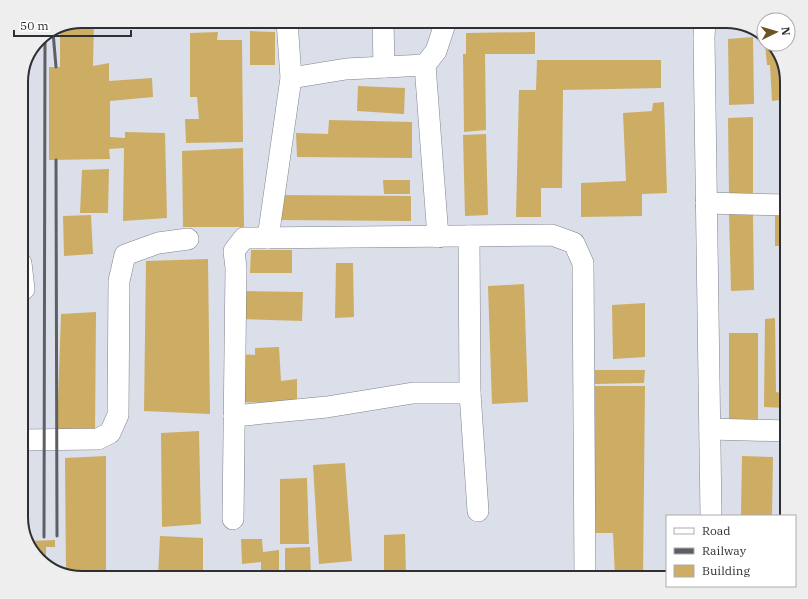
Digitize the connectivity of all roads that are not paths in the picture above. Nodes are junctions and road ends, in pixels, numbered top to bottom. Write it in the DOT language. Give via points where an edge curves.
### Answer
graph roads {
  1 [pos="288,28"];
  2 [pos="383,28"];
  3 [pos="444,28"];
  4 [pos="705,28"];
  5 [pos="425,65"];
  6 [pos="384,67"];
  7 [pos="291,78"];
  8 [pos="706,203"];
  9 [pos="780,205"];
  10 [pos="469,236"];
  11 [pos="438,237"];
  12 [pos="268,238"];
  13 [pos="188,239"];
  14 [pos="470,393"];
  15 [pos="234,416"];
  16 [pos="710,429"];
  17 [pos="780,431"];
  18 [pos="28,440"];
  19 [pos="478,511"];
  20 [pos="711,515"];
  21 [pos="233,519"];
  22 [pos="585,571"];
  1 -- 7 [label="street"];
  2 -- 6 [label="street"];
  3 -- 5 [label="street" via="436,51"];
  4 -- 8 [label="street"];
  5 -- 6 [label="street"];
  5 -- 11 [label="street"];
  6 -- 7 [label="street" via="346,69"];
  7 -- 12 [label="street"];
  8 -- 9 [label="street"];
  8 -- 16 [label="street"];
  10 -- 11 [label="street"];
  10 -- 14 [label="street"];
  10 -- 22 [label="street" via="552,235 574,243 583,264"];
  11 -- 12 [label="street"];
  12 -- 15 [label="street" via="244,238 234,251"];
  13 -- 18 [label="street" via="158,243 125,255 119,281 118,415 110,433 98,439"];
  14 -- 15 [label="street" via="413,394 327,407"];
  14 -- 19 [label="street"];
  15 -- 21 [label="street"];
  16 -- 17 [label="street"];
  16 -- 20 [label="street"];
}
